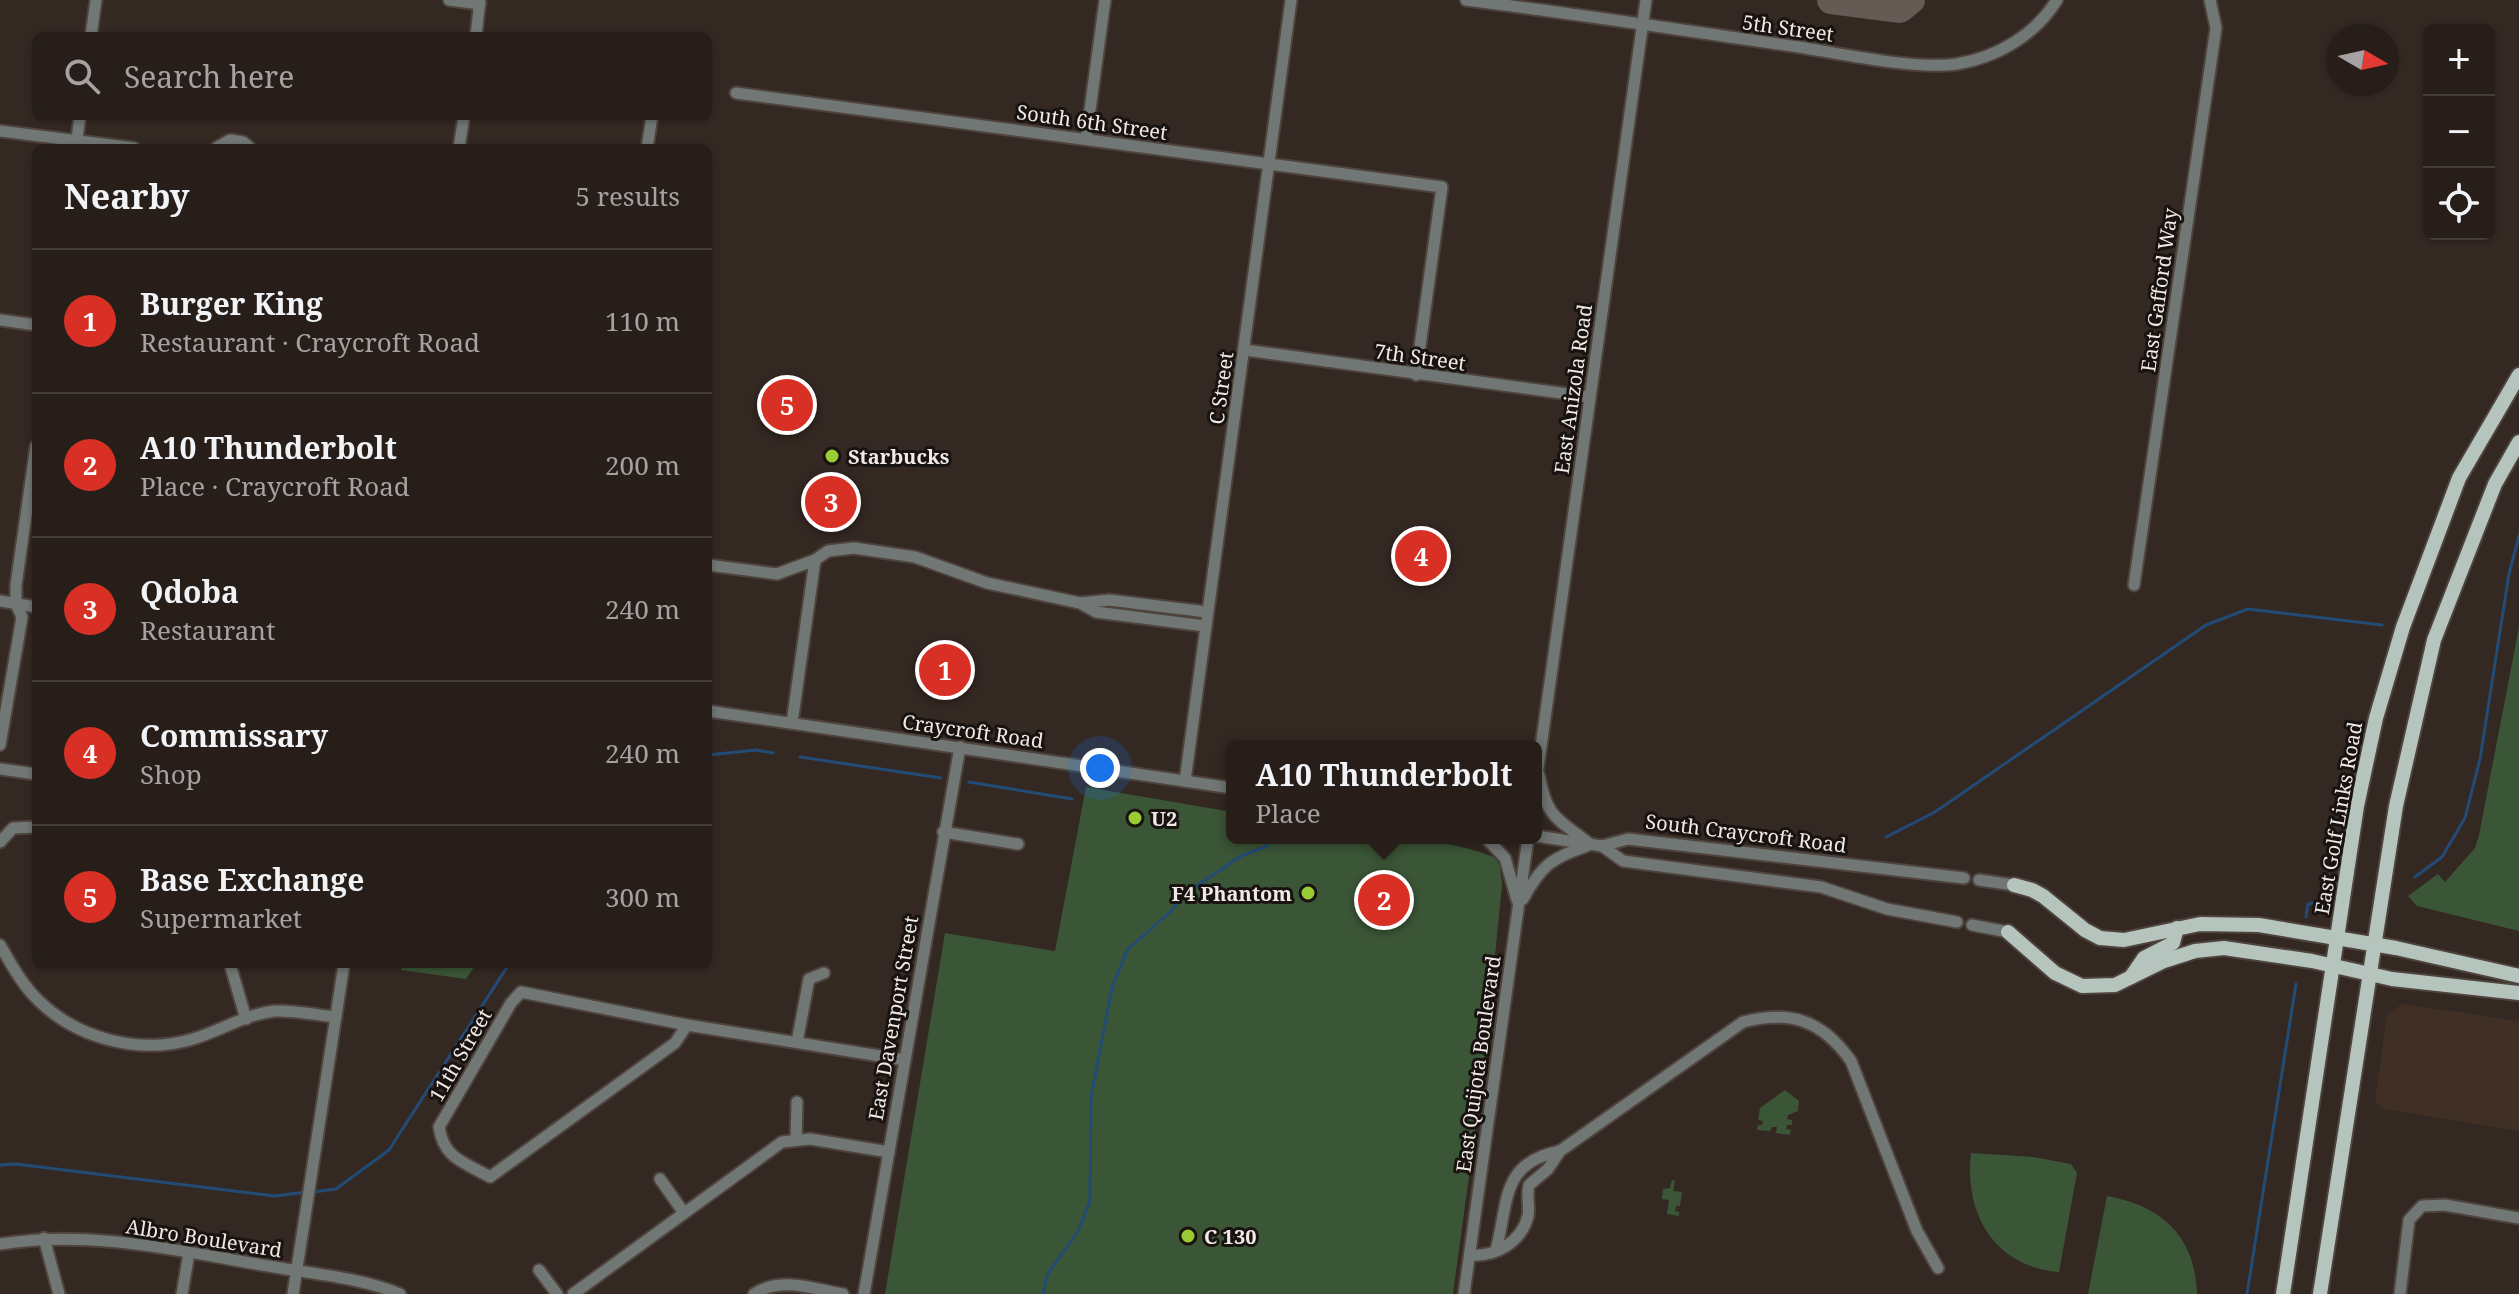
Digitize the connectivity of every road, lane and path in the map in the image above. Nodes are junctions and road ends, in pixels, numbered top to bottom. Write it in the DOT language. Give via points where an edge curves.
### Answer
graph roads {
  1 [pos="96,0"];
  2 [pos="449,0"];
  3 [pos="1105,0"];
  4 [pos="1291,0"];
  5 [pos="1466,0"];
  6 [pos="1646,0"];
  7 [pos="2057,0"];
  8 [pos="2210,0"];
  9 [pos="480,2"];
  10 [pos="1642,24"];
  11 [pos="92,32"];
  12 [pos="476,32"];
  13 [pos="736,93"];
  14 [pos="79,120"];
  15 [pos="463,120"];
  16 [pos="651,120"];
  17 [pos="0,131"];
  18 [pos="1086,139"];
  19 [pos="76,144"];
  20 [pos="223,144"];
  21 [pos="245,144"];
  22 [pos="460,144"];
  23 [pos="648,144"];
  24 [pos="1270,165"];
  25 [pos="0,320"];
  26 [pos="32,324"];
  27 [pos="1245,350"];
  28 [pos="1416,375"];
  29 [pos="2519,375"];
  30 [pos="1590,397"];
  31 [pos="2519,442"];
  32 [pos="32,474"];
  33 [pos="815,560"];
  34 [pos="712,566"];
  35 [pos="2134,585"];
  36 [pos="0,601"];
  37 [pos="1080,603"];
  38 [pos="16,604"];
  39 [pos="32,606"];
  40 [pos="1207,612"];
  41 [pos="1205,626"];
  42 [pos="712,712"];
  43 [pos="792,723"];
  44 [pos="1542,740"];
  45 [pos="0,745"];
  46 [pos="960,747"];
  47 [pos="0,769"];
  48 [pos="32,773"];
  49 [pos="1185,781"];
  50 [pos="1226,787"];
  51 [pos="1542,795"];
  52 [pos="32,827"];
  53 [pos="943,832"];
  54 [pos="1542,837"];
  55 [pos="0,842"];
  56 [pos="1018,844"];
  57 [pos="1492,844"];
  58 [pos="1527,844"];
  59 [pos="1597,845"];
  60 [pos="1964,878"];
  61 [pos="1979,880"];
  62 [pos="2014,885"];
  63 [pos="1519,905"];
  64 [pos="1957,922"];
  65 [pos="1972,925"];
  66 [pos="2177,928"];
  67 [pos="2008,932"];
  68 [pos="2338,937"];
  69 [pos="2375,944"];
  70 [pos="0,945"];
  71 [pos="2333,966"];
  72 [pos="231,968"];
  73 [pos="343,968"];
  74 [pos="824,973"];
  75 [pos="2370,973"];
  76 [pos="2519,976"];
  77 [pos="2130,979"];
  78 [pos="2519,993"];
  79 [pos="336,1017"];
  80 [pos="246,1019"];
  81 [pos="687,1025"];
  82 [pos="797,1042"];
  83 [pos="905,1060"];
  84 [pos="797,1102"];
  85 [pos="796,1140"];
  86 [pos="1560,1151"];
  87 [pos="889,1152"];
  88 [pos="660,1179"];
  89 [pos="684,1213"];
  90 [pos="2519,1218"];
  91 [pos="44,1238"];
  92 [pos="0,1244"];
  93 [pos="1496,1250"];
  94 [pos="189,1253"];
  95 [pos="1470,1255"];
  96 [pos="1938,1268"];
  97 [pos="539,1270"];
  98 [pos="296,1271"];
  99 [pos="59,1294"];
  100 [pos="182,1294"];
  101 [pos="293,1294"];
  102 [pos="400,1294"];
  103 [pos="557,1294"];
  104 [pos="573,1294"];
  105 [pos="754,1294"];
  106 [pos="843,1294"];
  107 [pos="864,1294"];
  108 [pos="1464,1294"];
  109 [pos="2283,1294"];
  110 [pos="2320,1294"];
  111 [pos="2400,1294"];
  1 -- 11 [label="street"];
  2 -- 9 [label="street"];
  3 -- 18 [label="street"];
  4 -- 24 [label="street, C Street"];
  5 -- 10 [label="street, 5th Street"];
  6 -- 10 [label="street, East Anizola Road"];
  7 -- 10 [label="street, 5th Street" via="2037,25 2007,47 1959,64 1929,65"];
  8 -- 35 [label="street, East Gafford Way" via="2216,28"];
  9 -- 12 [label="street"];
  10 -- 30 [label="street, East Anizola Road"];
  13 -- 18 [label="street, South 6th Street"];
  14 -- 19 [label="street"];
  15 -- 22 [label="street"];
  16 -- 23 [label="street"];
  17 -- 19 [label="street"];
  18 -- 24 [label="street, South 6th Street"];
  20 -- 21 [label="street"];
  24 -- 27 [label="street, C Street"];
  24 -- 28 [label="street, South 6th Street" via="1442,187"];
  25 -- 26 [label="street"];
  27 -- 28 [label="street, 7th Street"];
  27 -- 40 [label="street, C Street"];
  28 -- 30 [label="street, 7th Street"];
  29 -- 68 [label="main road, East Golf Links Road" via="2459,478 2403,627 2357,806"];
  30 -- 44 [label="street, East Anizola Road"];
  31 -- 69 [label="main road" via="2495,484 2434,640 2396,806"];
  32 -- 38 [label="street"];
  33 -- 34 [label="street" via="777,574"];
  33 -- 37 [label="street" via="845,548 901,555 987,583"];
  33 -- 43 [label="street"];
  36 -- 38 [label="street"];
  37 -- 40 [label="street" via="1109,600"];
  37 -- 41 [label="street" via="1096,612"];
  38 -- 39 [label="street"];
  38 -- 45 [label="street" via="22,617"];
  40 -- 41 [label="street, C Street"];
  41 -- 49 [label="street, C Street"];
  42 -- 43 [label="street, Craycroft Road"];
  43 -- 46 [label="street, Craycroft Road"];
  46 -- 49 [label="street, Craycroft Road"];
  46 -- 53 [label="street, East Davenport Street"];
  47 -- 48 [label="street"];
  49 -- 50 [label="street, Craycroft Road"];
  51 -- 59 [label="street" via="1553,816"];
  52 -- 55 [label="street" via="13,828"];
  53 -- 56 [label="street"];
  53 -- 83 [label="street, East Davenport Street"];
  54 -- 59 [label="street"];
  57 -- 63 [label="street" via="1505,858"];
  58 -- 63 [label="street, East Quijota Boulevard"];
  59 -- 60 [label="street, South Craycroft Road" via="1628,839"];
  59 -- 63 [label="street" via="1557,858 1538,871"];
  59 -- 64 [label="street, South Craycroft Road" via="1623,861 1821,887 1887,909"];
  61 -- 62 [label="street"];
  62 -- 66 [label="main road" via="2043,896 2100,938 2124,940"];
  63 -- 95 [label="street, East Quijota Boulevard"];
  65 -- 67 [label="street"];
  66 -- 68 [label="main road" via="2259,925"];
  66 -- 77 [label="main road" via="2173,943 2144,958"];
  67 -- 77 [label="main road" via="2072,983 2097,987"];
  68 -- 69 [label="main road"];
  68 -- 71 [label="main road, East Golf Links Road"];
  69 -- 75 [label="main road"];
  69 -- 76 [label="main road"];
  70 -- 80 [label="street" via="47,1008 107,1040 135,1046 167,1044"];
  71 -- 75 [label="main road"];
  71 -- 77 [label="main road" via="2224,948 2164,961"];
  71 -- 109 [label="main road, East Golf Links Road"];
  72 -- 80 [label="street"];
  73 -- 79 [label="street"];
  74 -- 82 [label="street" via="809,979"];
  75 -- 78 [label="main road"];
  75 -- 110 [label="main road"];
  79 -- 80 [label="street" via="271,1011"];
  79 -- 98 [label="street"];
  81 -- 81 [label="street, 11th Street" via="521,992 439,1127 448,1154 490,1177 675,1043"];
  81 -- 82 [label="street, 11th Street"];
  82 -- 83 [label="street, 11th Street"];
  83 -- 87 [label="street, East Davenport Street"];
  84 -- 85 [label="street"];
  85 -- 87 [label="street"];
  85 -- 89 [label="street" via="782,1142"];
  86 -- 93 [label="street" via="1529,1185 1524,1226 1505,1248"];
  86 -- 93 [label="street" via="1540,1155 1515,1177"];
  86 -- 96 [label="street" via="1743,1022 1776,1016 1798,1019 1819,1027 1851,1061 1917,1231"];
  87 -- 107 [label="street, East Davenport Street"];
  88 -- 89 [label="street"];
  89 -- 104 [label="street"];
  90 -- 111 [label="street" via="2422,1206 2409,1220"];
  91 -- 92 [label="street, Albro Boulevard"];
  91 -- 94 [label="street, Albro Boulevard" via="91,1238"];
  91 -- 99 [label="street"];
  93 -- 95 [label="street"];
  94 -- 98 [label="street, Albro Boulevard"];
  94 -- 100 [label="street"];
  95 -- 108 [label="street, East Quijota Boulevard"];
  97 -- 103 [label="street"];
  98 -- 101 [label="street"];
  98 -- 102 [label="street, Albro Boulevard"];
  105 -- 106 [label="street" via="786,1284"];
}
